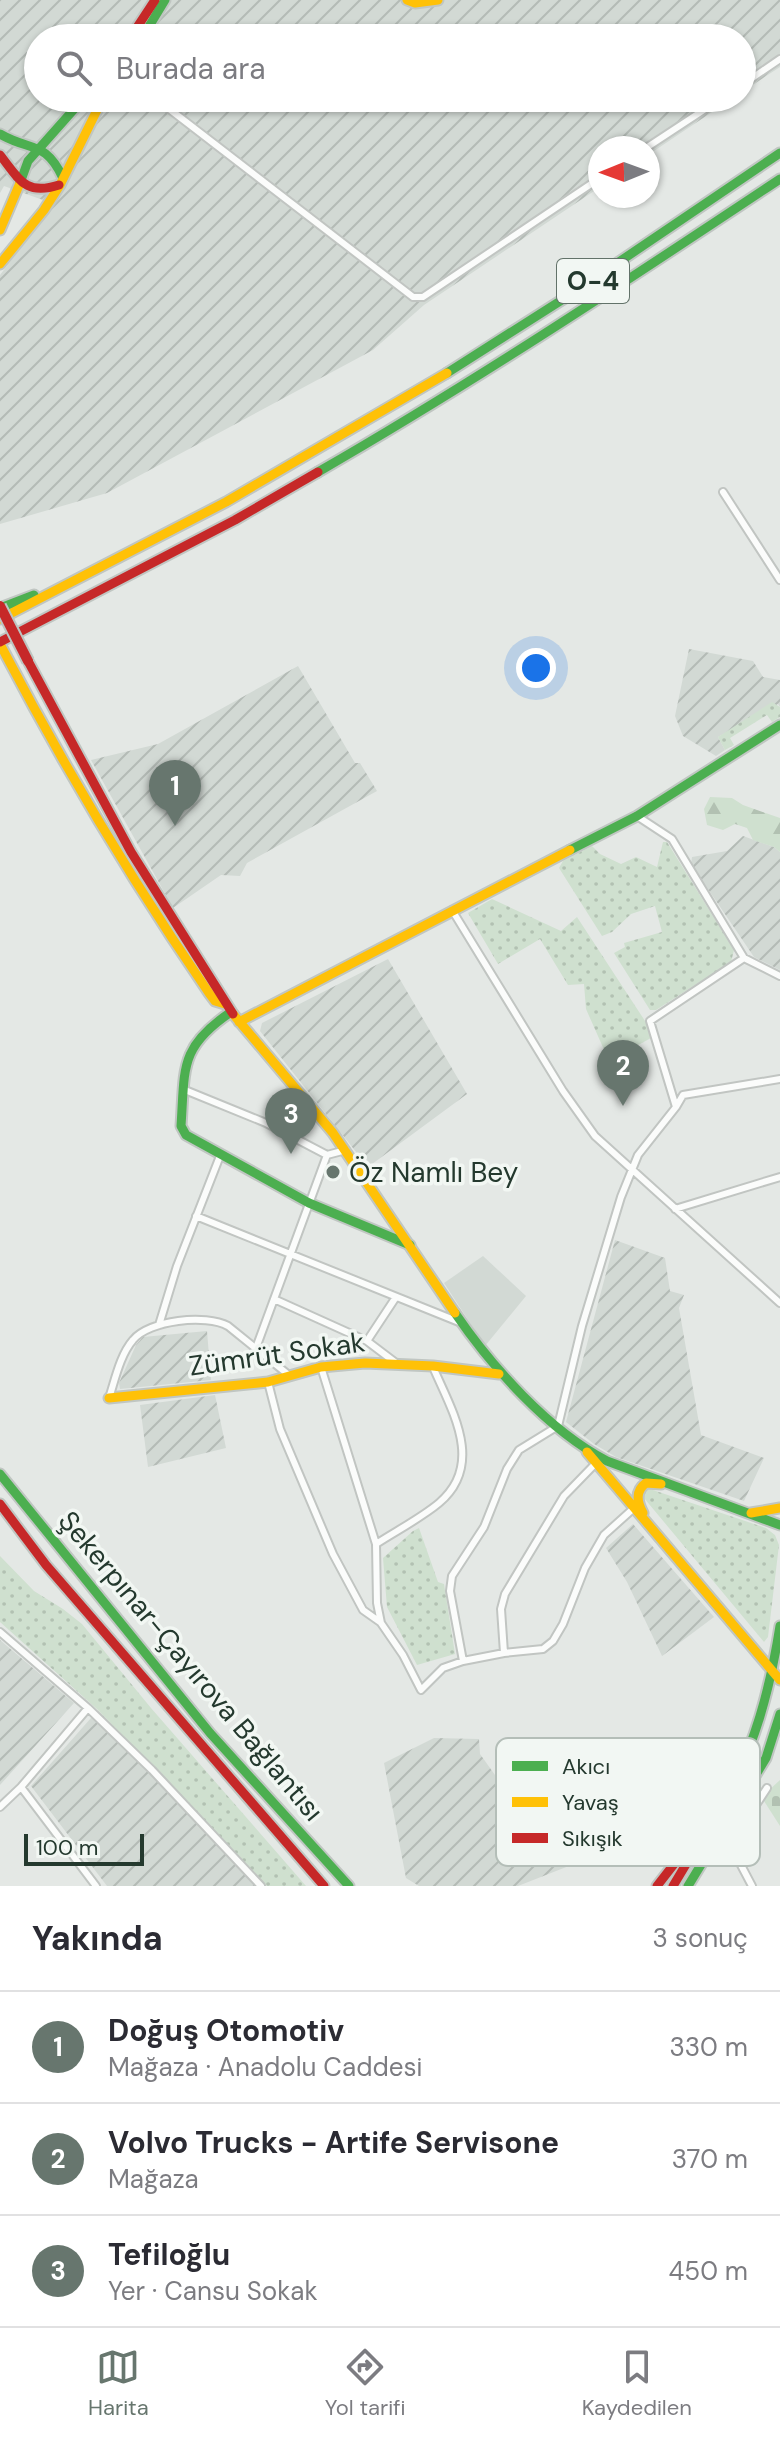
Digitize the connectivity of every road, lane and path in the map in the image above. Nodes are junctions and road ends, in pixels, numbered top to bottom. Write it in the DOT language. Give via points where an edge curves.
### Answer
graph roads {
  1 [pos="155,0"];
  2 [pos="165,0"];
  3 [pos="407,0"];
  4 [pos="438,0"];
  5 [pos="139,24"];
  6 [pos="150,24"];
  7 [pos="780,59"];
  8 [pos="756,75"];
  9 [pos="71,112"];
  10 [pos="96,112"];
  11 [pos="173,112"];
  12 [pos="701,112"];
  13 [pos="0,134"];
  14 [pos="660,139"];
  15 [pos="40,147"];
  16 [pos="780,153"];
  17 [pos="0,155"];
  18 [pos="780,179"];
  19 [pos="61,181"];
  20 [pos="20,183"];
  21 [pos="588,186"];
  22 [pos="0,230"];
  23 [pos="0,264"];
  24 [pos="723,492"];
  25 [pos="87,575"];
  26 [pos="780,580"];
  27 [pos="0,607"];
  28 [pos="0,619"];
  29 [pos="0,643"];
  30 [pos="780,725"];
  31 [pos="637,816"];
  32 [pos="452,910"];
  33 [pos="744,958"];
  34 [pos="780,976"];
  35 [pos="228,1008"];
  36 [pos="239,1022"];
  37 [pos="780,1079"];
  38 [pos="185,1090"];
  39 [pos="676,1107"];
  40 [pos="346,1150"];
  41 [pos="327,1155"];
  42 [pos="220,1156"];
  43 [pos="632,1171"];
  44 [pos="780,1177"];
  45 [pos="309,1203"];
  46 [pos="675,1209"];
  47 [pos="196,1216"];
  48 [pos="410,1245"];
  49 [pos="291,1253"];
  50 [pos="396,1297"];
  51 [pos="274,1299"];
  52 [pos="780,1303"];
  53 [pos="462,1323"];
  54 [pos="159,1325"];
  55 [pos="367,1341"];
  56 [pos="256,1348"];
  57 [pos="399,1365"];
  58 [pos="433,1366"];
  59 [pos="321,1367"];
  60 [pos="499,1374"];
  61 [pos="290,1376"];
  62 [pos="268,1382"];
  63 [pos="109,1398"];
  64 [pos="558,1426"];
  65 [pos="584,1449"];
  66 [pos="596,1463"];
  67 [pos="0,1474"];
  68 [pos="664,1484"];
  69 [pos="0,1504"];
  70 [pos="634,1508"];
  71 [pos="780,1508"];
  72 [pos="746,1513"];
  73 [pos="780,1525"];
  74 [pos="650,1526"];
  75 [pos="376,1544"];
  76 [pos="381,1623"];
  77 [pos="780,1626"];
  78 [pos="0,1632"];
  79 [pos="754,1648"];
  80 [pos="504,1653"];
  81 [pos="463,1661"];
  82 [pos="777,1676"];
  83 [pos="766,1706"];
  84 [pos="88,1708"];
  85 [pos="780,1714"];
  86 [pos="780,1733"];
  87 [pos="755,1738"];
  88 [pos="766,1758"];
  89 [pos="760,1769"];
  90 [pos="21,1787"];
  91 [pos="767,1788"];
  92 [pos="760,1799"];
  93 [pos="0,1807"];
  94 [pos="282,1813"];
  95 [pos="672,1866"];
  96 [pos="685,1866"];
  97 [pos="701,1866"];
  98 [pos="741,1866"];
  99 [pos="96,1886"];
  100 [pos="261,1886"];
  101 [pos="322,1886"];
  102 [pos="349,1886"];
  103 [pos="359,1886"];
  104 [pos="659,1886"];
  105 [pos="673,1886"];
  106 [pos="688,1886"];
  107 [pos="752,1886"];
  1 -- 5 [label="main road"];
  2 -- 6 [label="main road"];
  3 -- 4 [label="main road"];
  7 -- 8 [label="street"];
  9 -- 15 [label="main road"];
  10 -- 19 [label="main road"];
  11 -- 21 [label="street" via="413,297 423,297"];
  12 -- 14 [label="street"];
  13 -- 15 [label="main road"];
  15 -- 19 [label="main road" via="57,161"];
  15 -- 20 [label="main road"];
  16 -- 25 [label="main road, O-4" via="579,290 400,401"];
  17 -- 20 [label="main road"];
  18 -- 29 [label="main road, O-4" via="410,419 235,520"];
  19 -- 20 [label="main road" via="46,191"];
  19 -- 23 [label="main road"];
  20 -- 22 [label="main road"];
  24 -- 26 [label="street"];
  25 -- 27 [label="main road"];
  25 -- 28 [label="main road, O-4"];
  27 -- 35 [label="main road, bridge" via="148,885"];
  29 -- 35 [label="main road" via="131,880 215,1001"];
  30 -- 31 [label="main road"];
  31 -- 32 [label="main road"];
  31 -- 33 [label="street" via="672,839"];
  32 -- 36 [label="main road"];
  32 -- 43 [label="street" via="563,1091 595,1136"];
  33 -- 34 [label="street"];
  33 -- 39 [label="street" via="650,1021"];
  35 -- 36 [label="main road"];
  35 -- 38 [label="main road" via="193,1043"];
  36 -- 40 [label="main road"];
  37 -- 39 [label="street" via="683,1095"];
  38 -- 41 [label="street"];
  38 -- 42 [label="main road" via="185,1134"];
  39 -- 43 [label="street" via="638,1155"];
  40 -- 41 [label="street"];
  40 -- 48 [label="main road"];
  41 -- 45 [label="street"];
  42 -- 45 [label="main road"];
  42 -- 47 [label="street"];
  43 -- 46 [label="street"];
  43 -- 64 [label="street" via="582,1328"];
  44 -- 46 [label="street"];
  45 -- 48 [label="main road"];
  45 -- 49 [label="street"];
  46 -- 52 [label="street"];
  47 -- 49 [label="street"];
  47 -- 54 [label="street"];
  48 -- 53 [label="main road"];
  49 -- 50 [label="street"];
  49 -- 51 [label="street"];
  50 -- 53 [label="street"];
  50 -- 55 [label="street"];
  51 -- 55 [label="street"];
  51 -- 56 [label="street"];
  53 -- 60 [label="main road"];
  54 -- 56 [label="street" via="202,1318 219,1321"];
  54 -- 63 [label="street" via="131,1341"];
  55 -- 57 [label="street"];
  56 -- 61 [label="street"];
  57 -- 58 [label="main road, Zümrüt Sokak"];
  57 -- 59 [label="main road, Zümrüt Sokak"];
  58 -- 60 [label="main road, Zümrüt Sokak"];
  58 -- 75 [label="street" via="461,1433 457,1482 438,1503"];
  59 -- 61 [label="main road, Zümrüt Sokak"];
  59 -- 75 [label="street"];
  60 -- 64 [label="main road"];
  61 -- 62 [label="main road, Zümrüt Sokak"];
  62 -- 63 [label="main road, Zümrüt Sokak"];
  62 -- 76 [label="street" via="280,1429 333,1554 363,1610"];
  64 -- 65 [label="main road"];
  64 -- 81 [label="street" via="519,1450 484,1527 452,1576"];
  65 -- 66 [label="main road"];
  65 -- 68 [label="main road"];
  66 -- 70 [label="main road"];
  66 -- 80 [label="street" via="564,1496 505,1594"];
  67 -- 94 [label="main road, Şekerpınar-Çayırova Bağlantısı" via="210,1733"];
  68 -- 72 [label="main road"];
  68 -- 74 [label="main road" via="646,1483 639,1490 639,1506"];
  69 -- 101 [label="main road, Şekerpınar-Çayırova Bağlantısı" via="46,1565"];
  70 -- 74 [label="main road"];
  70 -- 80 [label="street" via="604,1535 553,1641 543,1649"];
  71 -- 72 [label="main road"];
  72 -- 73 [label="main road"];
  74 -- 79 [label="main road"];
  75 -- 76 [label="street"];
  76 -- 81 [label="street" via="421,1690 443,1668"];
  77 -- 82 [label="main road"];
  78 -- 84 [label="street"];
  79 -- 82 [label="main road"];
  79 -- 83 [label="main road" via="765,1676"];
  80 -- 81 [label="street"];
  82 -- 83 [label="main road"];
  83 -- 87 [label="main road"];
  84 -- 90 [label="street"];
  84 -- 100 [label="street"];
  85 -- 88 [label="main road"];
  86 -- 88 [label="main road"];
  88 -- 89 [label="main road"];
  90 -- 93 [label="street"];
  90 -- 99 [label="street"];
  91 -- 92 [label="street"];
  94 -- 102 [label="main road, Şekerpınar-Çayırova Bağlantısı"];
  94 -- 103 [label="main road"];
  95 -- 104 [label="main road"];
  96 -- 105 [label="main road"];
  97 -- 106 [label="main road"];
  98 -- 107 [label="street"];
}
